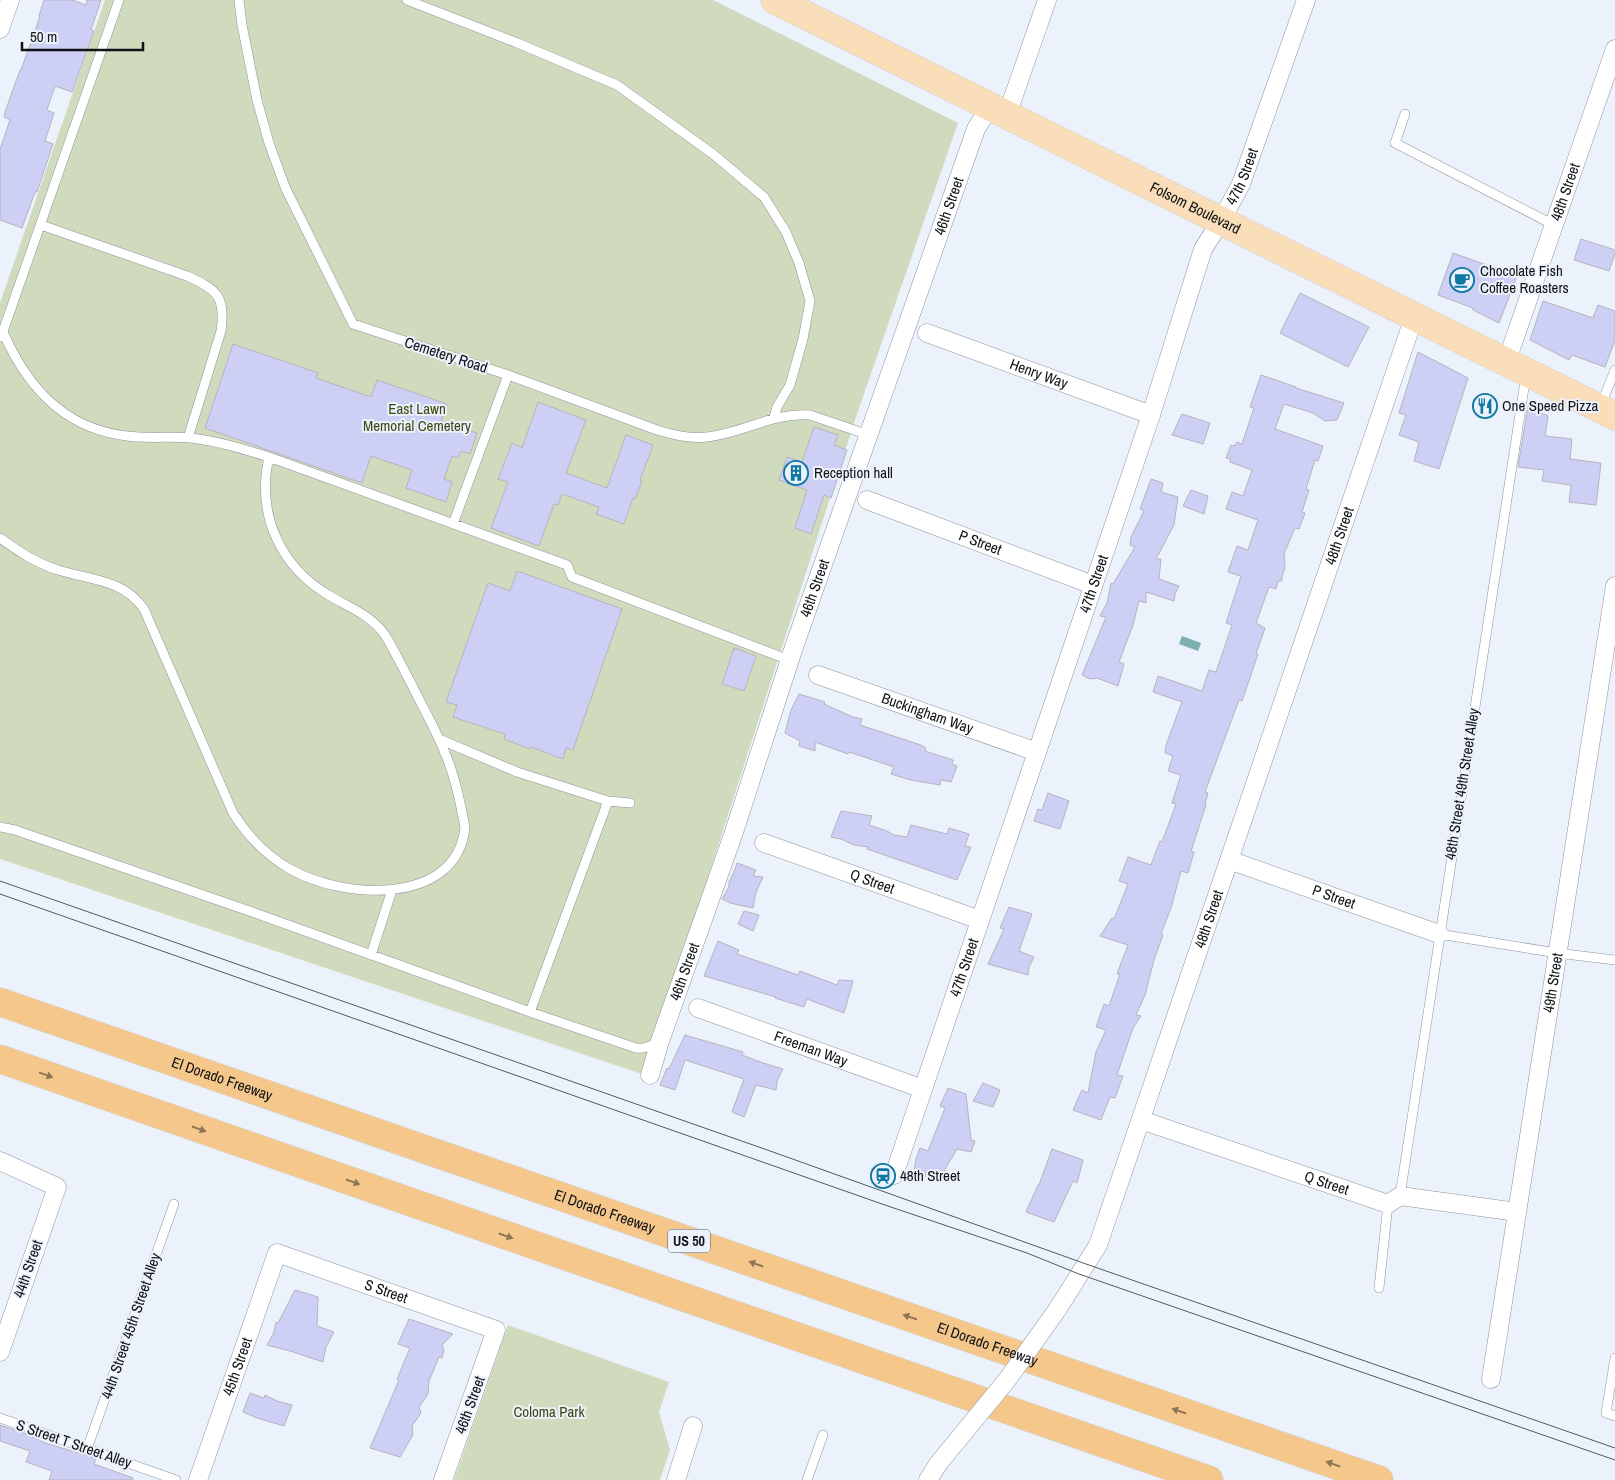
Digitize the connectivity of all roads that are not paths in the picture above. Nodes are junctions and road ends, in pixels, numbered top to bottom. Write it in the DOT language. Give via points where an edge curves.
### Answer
graph roads {
  1 [pos="10,0"];
  2 [pos="119,0"];
  3 [pos="239,0"];
  4 [pos="407,0"];
  5 [pos="775,0"];
  6 [pos="1047,0"];
  7 [pos="1306,0"];
  8 [pos="0,29"];
  9 [pos="1615,49"];
  10 [pos="998,111"];
  11 [pos="1405,114"];
  12 [pos="1222,221"];
  13 [pos="41,225"];
  14 [pos="1554,225"];
  15 [pos="1414,317"];
  16 [pos="927,333"];
  17 [pos="1,336"];
  18 [pos="1516,367"];
  19 [pos="1615,370"];
  20 [pos="508,375"];
  21 [pos="1607,413"];
  22 [pos="1151,415"];
  23 [pos="774,418"];
  24 [pos="869,435"];
  25 [pos="188,438"];
  26 [pos="269,457"];
  27 [pos="867,500"];
  28 [pos="454,524"];
  29 [pos="0,538"];
  30 [pos="1093,585"];
  31 [pos="1615,586"];
  32 [pos="790,660"];
  33 [pos="818,675"];
  34 [pos="439,739"];
  35 [pos="1037,752"];
  36 [pos="608,801"];
  37 [pos="630,803"];
  38 [pos="0,827"];
  39 [pos="764,843"];
  40 [pos="1229,860"];
  41 [pos="392,890"];
  42 [pos="980,920"];
  43 [pos="1439,934"];
  44 [pos="1557,953"];
  45 [pos="371,955"];
  46 [pos="1615,960"];
  47 [pos="0,1002"];
  48 [pos="698,1008"];
  49 [pos="530,1012"];
  50 [pos="660,1041"];
  51 [pos="0,1059"];
  52 [pos="650,1075"];
  53 [pos="923,1089"];
  54 [pos="1141,1120"];
  55 [pos="0,1162"];
  56 [pos="894,1175"];
  57 [pos="1394,1200"];
  58 [pos="174,1204"];
  59 [pos="1517,1212"];
  60 [pos="277,1253"];
  61 [pos="1378,1288"];
  62 [pos="496,1330"];
  63 [pos="0,1352"];
  64 [pos="1615,1358"];
  65 [pos="1491,1380"];
  66 [pos="1615,1416"];
  67 [pos="0,1418"];
  68 [pos="694,1426"];
  69 [pos="823,1434"];
  70 [pos="87,1449"];
  71 [pos="176,1480"];
  72 [pos="198,1480"];
  73 [pos="443,1480"];
  74 [pos="676,1480"];
  75 [pos="807,1480"];
  76 [pos="928,1480"];
  77 [pos="1209,1480"];
  78 [pos="1379,1480"];
  1 -- 8 [label="street"];
  2 -- 13 [label="lane"];
  3 -- 20 [label="lane, Cemetery Road" via="254,84 269,142 285,187 353,324"];
  4 -- 23 [label="lane" via="617,85 713,154 764,197 786,232 810,301 790,385"];
  5 -- 10 [label="main road, Folsom Boulevard"];
  6 -- 10 [label="street, 46th Street"];
  7 -- 12 [label="street, 47th Street" via="1241,184"];
  9 -- 14 [label="street, 48th Street"];
  10 -- 12 [label="main road, Folsom Boulevard"];
  10 -- 24 [label="street, 46th Street" via="976,129"];
  11 -- 14 [label="lane" via="1395,143"];
  12 -- 15 [label="main road, Folsom Boulevard"];
  12 -- 22 [label="street, 47th Street" via="1203,249"];
  13 -- 17 [label="lane"];
  13 -- 25 [label="lane" via="187,276 202,283 218,297 223,318"];
  14 -- 18 [label="street, 48th Street"];
  15 -- 18 [label="main road, Folsom Boulevard"];
  15 -- 40 [label="street, 48th Street"];
  16 -- 22 [label="street, Henry Way"];
  17 -- 25 [label="lane" via="27,377 70,418 88,427 126,436"];
  18 -- 21 [label="main road, Folsom Boulevard"];
  18 -- 43 [label="lane, 48th Street 49th Street Alley"];
  19 -- 21 [label="lane"];
  20 -- 23 [label="lane, Cemetery Road" via="676,436 709,437"];
  20 -- 28 [label="lane"];
  22 -- 30 [label="street, 47th Street"];
  23 -- 24 [label="lane, Cemetery Road" via="810,415"];
  24 -- 32 [label="street, 46th Street"];
  25 -- 26 [label="lane" via="218,442"];
  26 -- 28 [label="lane"];
  26 -- 34 [label="lane" via="266,470 270,523 291,564 313,585 379,627"];
  27 -- 30 [label="street, P Street"];
  28 -- 32 [label="lane" via="567,565 572,577"];
  29 -- 41 [label="lane" via="29,558 120,587 138,600 233,813 254,841 291,870 309,877 370,891"];
  30 -- 35 [label="street, 47th Street"];
  31 -- 44 [label="street, 49th Street"];
  32 -- 50 [label="street, 46th Street" via="734,832"];
  33 -- 35 [label="street, Buckingham Way"];
  34 -- 36 [label="lane" via="517,772"];
  34 -- 41 [label="lane" via="460,806 464,838 455,858 436,876"];
  35 -- 42 [label="street, 47th Street"];
  36 -- 37 [label="lane"];
  36 -- 49 [label="lane"];
  38 -- 45 [label="lane"];
  39 -- 42 [label="street, Q Street"];
  40 -- 43 [label="street, P Street"];
  40 -- 54 [label="street, 48th Street"];
  41 -- 45 [label="lane"];
  42 -- 53 [label="street, 47th Street"];
  43 -- 44 [label="lane"];
  43 -- 57 [label="lane, 48th Street 49th Street Alley"];
  44 -- 46 [label="lane"];
  44 -- 59 [label="street, 49th Street"];
  45 -- 49 [label="lane"];
  78 -- 47 [label="highway, El Dorado Freeway / US 50, one-way"];
  48 -- 53 [label="street, Freeman Way"];
  49 -- 50 [label="lane" via="636,1048 643,1049"];
  50 -- 52 [label="street, 46th Street"];
  51 -- 77 [label="highway, one-way"];
  53 -- 56 [label="street, 47th Street"];
  54 -- 57 [label="street, Q Street"];
  54 -- 76 [label="street, 48th Street, bridge" via="1098,1245 1007,1380"];
  55 -- 63 [label="street, 44th Street" via="57,1187"];
  57 -- 59 [label="street, Q Street"];
  57 -- 61 [label="lane, 48th Street 49th Street Alley"];
  58 -- 70 [label="lane, 44th Street 45th Street Alley"];
  59 -- 65 [label="street, 49th Street"];
  60 -- 62 [label="street, S Street"];
  60 -- 72 [label="street, 45th Street"];
  62 -- 73 [label="street, 46th Street"];
  64 -- 66 [label="lane" via="1606,1413"];
  67 -- 70 [label="lane, S Street T Street Alley"];
  68 -- 74 [label="street"];
  69 -- 75 [label="lane"];
  70 -- 71 [label="lane, S Street T Street Alley"];
}
